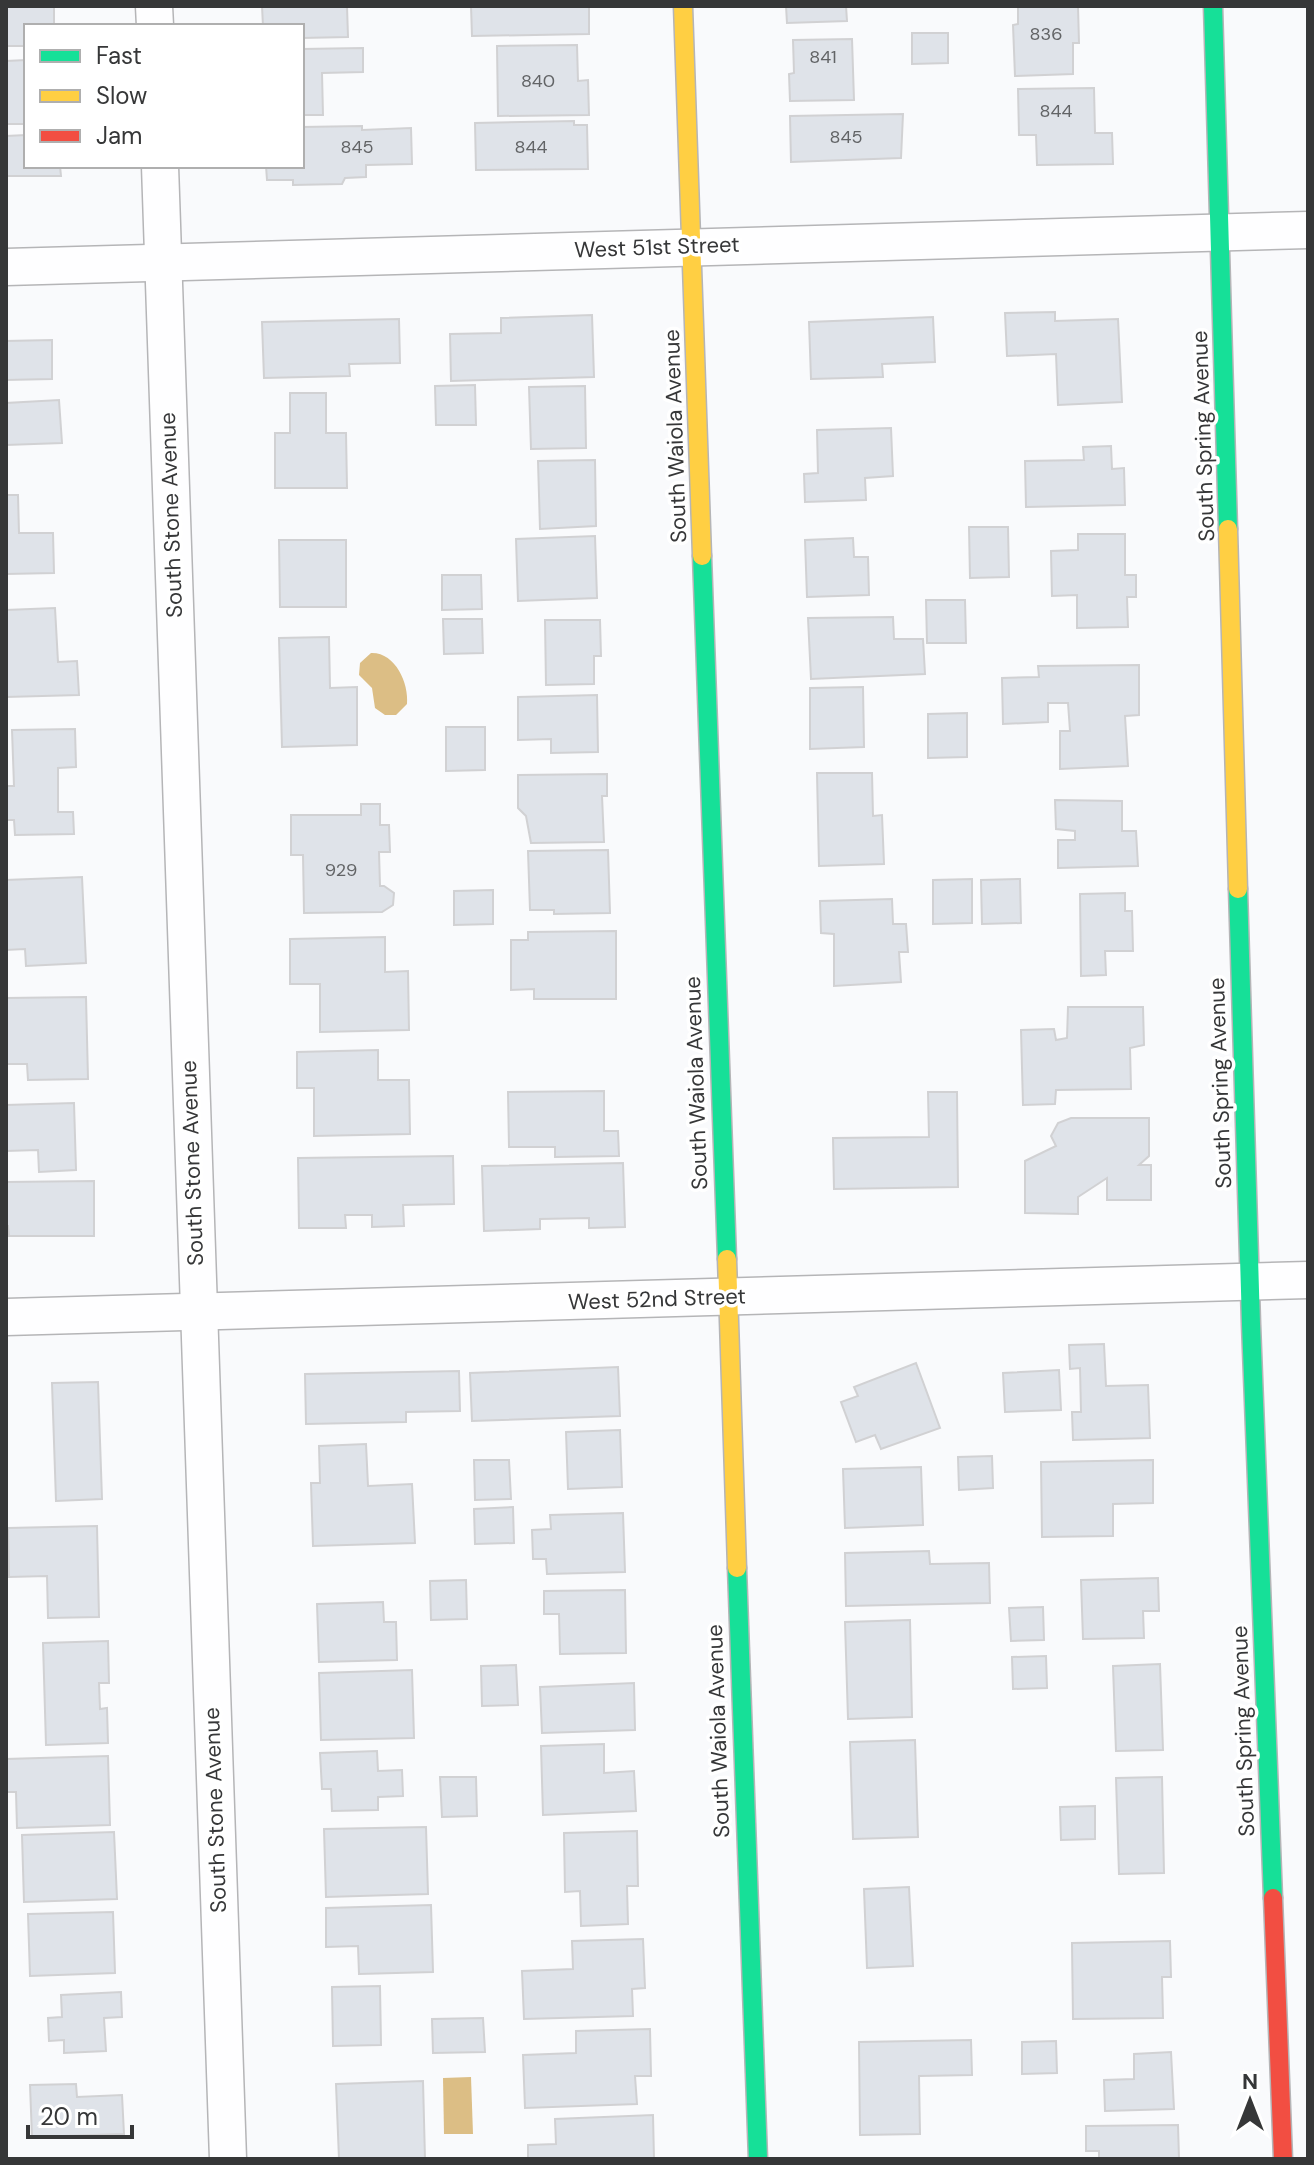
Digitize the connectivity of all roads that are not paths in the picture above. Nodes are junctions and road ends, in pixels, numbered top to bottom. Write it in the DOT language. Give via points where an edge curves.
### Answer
graph roads {
  1 [pos="683,6"];
  2 [pos="1213,6"];
  3 [pos="160,168"];
  4 [pos="1308,230"];
  5 [pos="1221,232"];
  6 [pos="692,246"];
  7 [pos="163,263"];
  8 [pos="6,267"];
  9 [pos="1308,1280"];
  10 [pos="1250,1282"];
  11 [pos="726,1297"];
  12 [pos="197,1312"];
  13 [pos="6,1317"];
  14 [pos="228,2159"];
  15 [pos="758,2159"];
  16 [pos="1283,2159"];
  1 -- 6 [label="street, South Waiola Avenue"];
  2 -- 5 [label="street, South Spring Avenue"];
  3 -- 7 [label="street, South Stone Avenue"];
  4 -- 5 [label="street, West 51st Street"];
  5 -- 6 [label="street, West 51st Street"];
  5 -- 10 [label="street, South Spring Avenue"];
  6 -- 7 [label="street, West 51st Street"];
  6 -- 11 [label="street, South Waiola Avenue"];
  7 -- 8 [label="street, West 51st Street"];
  7 -- 12 [label="street, South Stone Avenue"];
  9 -- 10 [label="street, West 52nd Street"];
  10 -- 11 [label="street, West 52nd Street"];
  10 -- 16 [label="street, South Spring Avenue"];
  11 -- 12 [label="street, West 52nd Street"];
  11 -- 15 [label="street, South Waiola Avenue"];
  12 -- 13 [label="street, West 52nd Street"];
  12 -- 14 [label="street, South Stone Avenue"];
}
